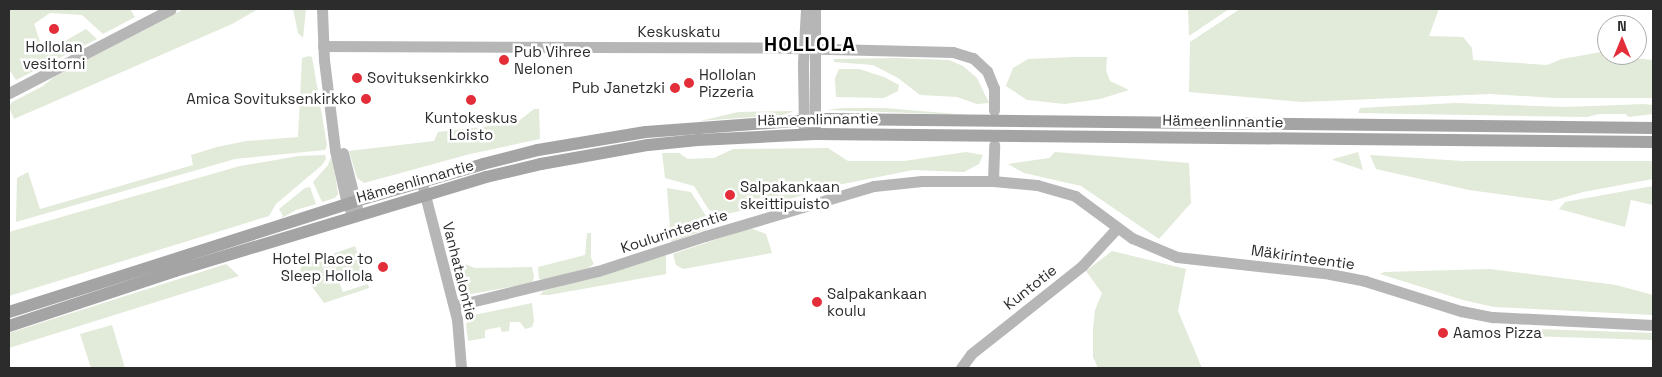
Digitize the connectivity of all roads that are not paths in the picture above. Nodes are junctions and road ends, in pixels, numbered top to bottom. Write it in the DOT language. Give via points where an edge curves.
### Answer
graph roads {
  1 [pos="170,9"];
  2 [pos="322,9"];
  3 [pos="806,9"];
  4 [pos="815,9"];
  5 [pos="324,46"];
  6 [pos="810,50"];
  7 [pos="9,93"];
  8 [pos="994,110"];
  9 [pos="809,120"];
  10 [pos="1653,128"];
  11 [pos="810,134"];
  12 [pos="1653,142"];
  13 [pos="994,145"];
  14 [pos="993,181"];
  15 [pos="421,182"];
  16 [pos="425,195"];
  17 [pos="354,210"];
  18 [pos="1117,228"];
  19 [pos="454,306"];
  20 [pos="9,312"];
  21 [pos="1653,325"];
  22 [pos="9,326"];
  23 [pos="461,368"];
  24 [pos="960,368"];
  1 -- 7 [label="street"];
  2 -- 5 [label="street"];
  3 -- 6 [label="street"];
  4 -- 6 [label="street"];
  5 -- 6 [label="street, Keskuskatu"];
  5 -- 17 [label="street" via="331,116"];
  6 -- 8 [label="street, Keskuskatu" via="963,53 981,63 987,71 994,88"];
  6 -- 9 [label="street"];
  9 -- 10 [label="main road, Hämeenlinnantie"];
  9 -- 11 [label="street"];
  9 -- 15 [label="main road, Hämeenlinnantie" via="697,126 593,139 538,150"];
  11 -- 12 [label="main road, Hämeenlinnantie"];
  11 -- 16 [label="main road, Hämeenlinnantie" via="698,140 596,153 486,177"];
  13 -- 14 [label="street"];
  14 -- 18 [label="street, Mäkirinteentie" via="1037,185 1075,196"];
  14 -- 19 [label="street, Koulurinteentie" via="922,181 874,186 705,236 598,272"];
  15 -- 16 [label="street, Vanhatalontie"];
  15 -- 17 [label="main road, Hämeenlinnantie"];
  16 -- 17 [label="main road, Hämeenlinnantie"];
  16 -- 19 [label="street, Vanhatalontie"];
  17 -- 20 [label="main road, Hämeenlinnantie"];
  17 -- 22 [label="main road, Hämeenlinnantie"];
  18 -- 21 [label="street, Mäkirinteentie" via="1177,257 1330,274 1365,281 1476,315"];
  18 -- 24 [label="street, Kuntotie" via="1082,266 971,354"];
  19 -- 23 [label="street, Vanhatalontie"];
}
